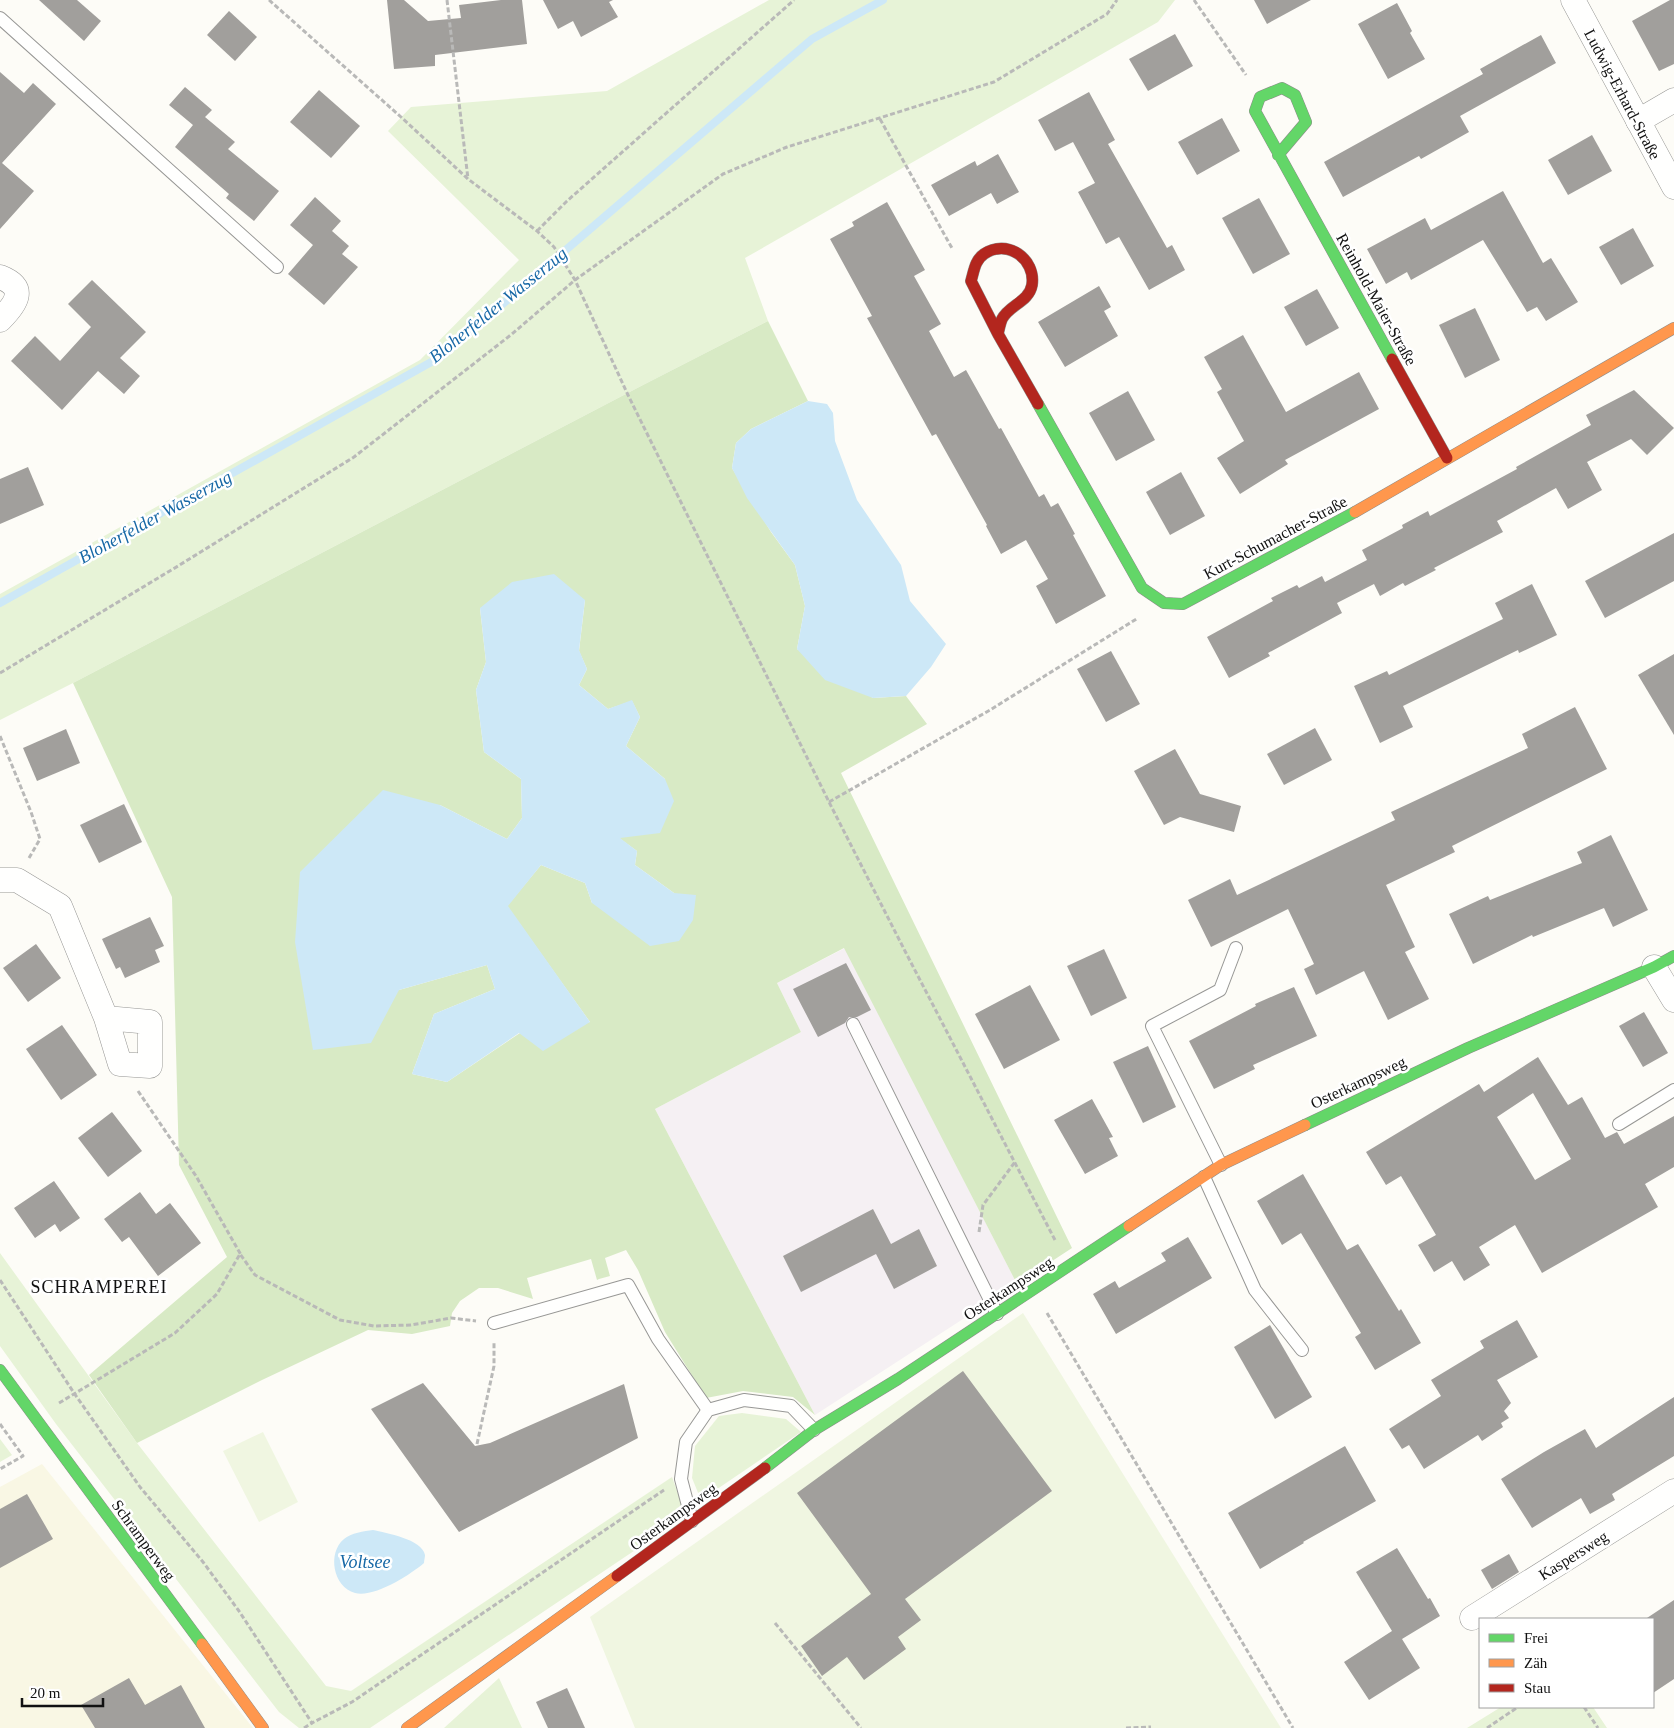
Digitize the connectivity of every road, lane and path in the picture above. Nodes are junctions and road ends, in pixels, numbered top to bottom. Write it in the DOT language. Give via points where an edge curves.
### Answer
graph roads {
  1 [pos="269,0"];
  2 [pos="447,0"];
  3 [pos="794,0"];
  4 [pos="1117,0"];
  5 [pos="1194,0"];
  6 [pos="1573,0"];
  7 [pos="0,18"];
  8 [pos="1260,97"];
  9 [pos="1674,100"];
  10 [pos="880,119"];
  11 [pos="1638,121"];
  12 [pos="1278,155"];
  13 [pos="468,179"];
  14 [pos="1674,188"];
  15 [pos="537,231"];
  16 [pos="277,266"];
  17 [pos="0,278"];
  18 [pos="575,280"];
  19 [pos="971,281"];
  20 [pos="0,320"];
  21 [pos="1674,328"];
  22 [pos="998,334"];
  23 [pos="1448,458"];
  24 [pos="1164,603"];
  25 [pos="0,673"];
  26 [pos="0,736"];
  27 [pos="829,802"];
  28 [pos="9,880"];
  29 [pos="1236,948"];
  30 [pos="1664,961"];
  31 [pos="1674,1000"];
  32 [pos="106,1018"];
  33 [pos="853,1024"];
  34 [pos="120,1064"];
  35 [pos="1674,1090"];
  36 [pos="1619,1124"];
  37 [pos="1015,1162"];
  38 [pos="1221,1165"];
  39 [pos="1204,1177"];
  40 [pos="241,1256"];
  41 [pos="1069,1267"];
  42 [pos="974,1268"];
  43 [pos="0,1280"];
  44 [pos="1034,1290"];
  45 [pos="997,1314"];
  46 [pos="494,1323"];
  47 [pos="1302,1350"];
  48 [pos="0,1370"];
  49 [pos="74,1393"];
  50 [pos="708,1410"];
  51 [pos="36,1419"];
  52 [pos="0,1424"];
  53 [pos="814,1430"];
  54 [pos="477,1444"];
  55 [pos="0,1469"];
  56 [pos="681,1479"];
  57 [pos="1674,1491"];
  58 [pos="692,1521"];
  59 [pos="1472,1618"];
  60 [pos="776,1623"];
  61 [pos="1517,1708"];
  62 [pos="1585,1708"];
  63 [pos="312,1722"];
  64 [pos="1151,1727"];
  65 [pos="263,1728"];
  66 [pos="304,1728"];
  67 [pos="407,1728"];
  68 [pos="861,1728"];
  69 [pos="1126,1728"];
  70 [pos="1293,1728"];
  71 [pos="1487,1728"];
  72 [pos="1598,1728"];
  1 -- 13 [label="path"];
  2 -- 13 [label="path"];
  3 -- 15 [label="path"];
  4 -- 10 [label="path" via="1107,14 994,82"];
  5 -- 8 [label="path"];
  6 -- 11 [label="street, Ludwig-Erhard-Straße"];
  7 -- 16 [label="lane"];
  8 -- 12 [label="street, Reinhold-Maier-Straße" via="1255,110"];
  8 -- 12 [label="street" via="1282,88 1296,95 1306,122"];
  9 -- 11 [label="street"];
  10 -- 18 [label="path" via="787,147 723,174"];
  10 -- 19 [label="path"];
  11 -- 14 [label="street, Ludwig-Erhard-Straße"];
  12 -- 23 [label="street, Reinhold-Maier-Straße"];
  13 -- 15 [label="path"];
  15 -- 18 [label="path" via="554,247"];
  17 -- 20 [label="street" via="8,280 17,292 16,302"];
  18 -- 25 [label="path" via="512,334 354,457"];
  18 -- 27 [label="path" via="628,395"];
  19 -- 22 [label="street"];
  19 -- 22 [label="street" via="976,262 992,250 1013,250 1029,264 1033,274 1029,295 1002,319"];
  21 -- 23 [label="street, Kurt-Schumacher-Straße"];
  22 -- 24 [label="street" via="1142,588"];
  23 -- 24 [label="street, Kurt-Schumacher-Straße" via="1324,530 1183,604"];
  24 -- 27 [label="path" via="990,710"];
  26 -- 28 [label="path" via="40,838"];
  27 -- 37 [label="path"];
  28 -- 32 [label="street" via="60,906"];
  29 -- 38 [label="lane" via="1220,990 1152,1026"];
  30 -- 31 [label="street"];
  30 -- 38 [label="street, Osterkampsweg" via="1468,1048"];
  32 -- 34 [label="street"];
  32 -- 34 [label="street" via="150,1022 150,1066"];
  33 -- 42 [label="lane"];
  34 -- 40 [label="path" via="196,1176"];
  35 -- 36 [label="lane"];
  37 -- 41 [label="path"];
  37 -- 42 [label="path" via="983,1205"];
  38 -- 39 [label="street, Osterkampsweg"];
  39 -- 41 [label="street, Osterkampsweg"];
  39 -- 47 [label="lane" via="1255,1290"];
  40 -- 46 [label="path" via="255,1275 340,1320 374,1326 411,1326 452,1318"];
  40 -- 49 [label="path" via="217,1294 175,1333"];
  41 -- 44 [label="street, Osterkampsweg"];
  42 -- 45 [label="lane"];
  43 -- 49 [label="path"];
  44 -- 45 [label="street, Osterkampsweg"];
  44 -- 70 [label="path"];
  45 -- 53 [label="street, Osterkampsweg"];
  46 -- 50 [label="lane" via="628,1285 658,1339"];
  46 -- 54 [label="path" via="494,1366"];
  48 -- 51 [label="street, Schramperweg"];
  49 -- 51 [label="path"];
  49 -- 63 [label="path" via="140,1487 239,1611"];
  50 -- 53 [label="lane" via="744,1400 791,1406"];
  50 -- 56 [label="lane" via="686,1442"];
  51 -- 65 [label="street, Schramperweg"];
  52 -- 55 [label="path" via="23,1456"];
  53 -- 58 [label="street, Osterkampsweg"];
  56 -- 58 [label="lane"];
  56 -- 63 [label="path" via="352,1702"];
  57 -- 59 [label="street, Kaspersweg"];
  58 -- 67 [label="street, Osterkampsweg"];
  60 -- 68 [label="path"];
  61 -- 71 [label="path"];
  62 -- 72 [label="path"];
  63 -- 66 [label="path"];
  64 -- 69 [label="path"];
}
